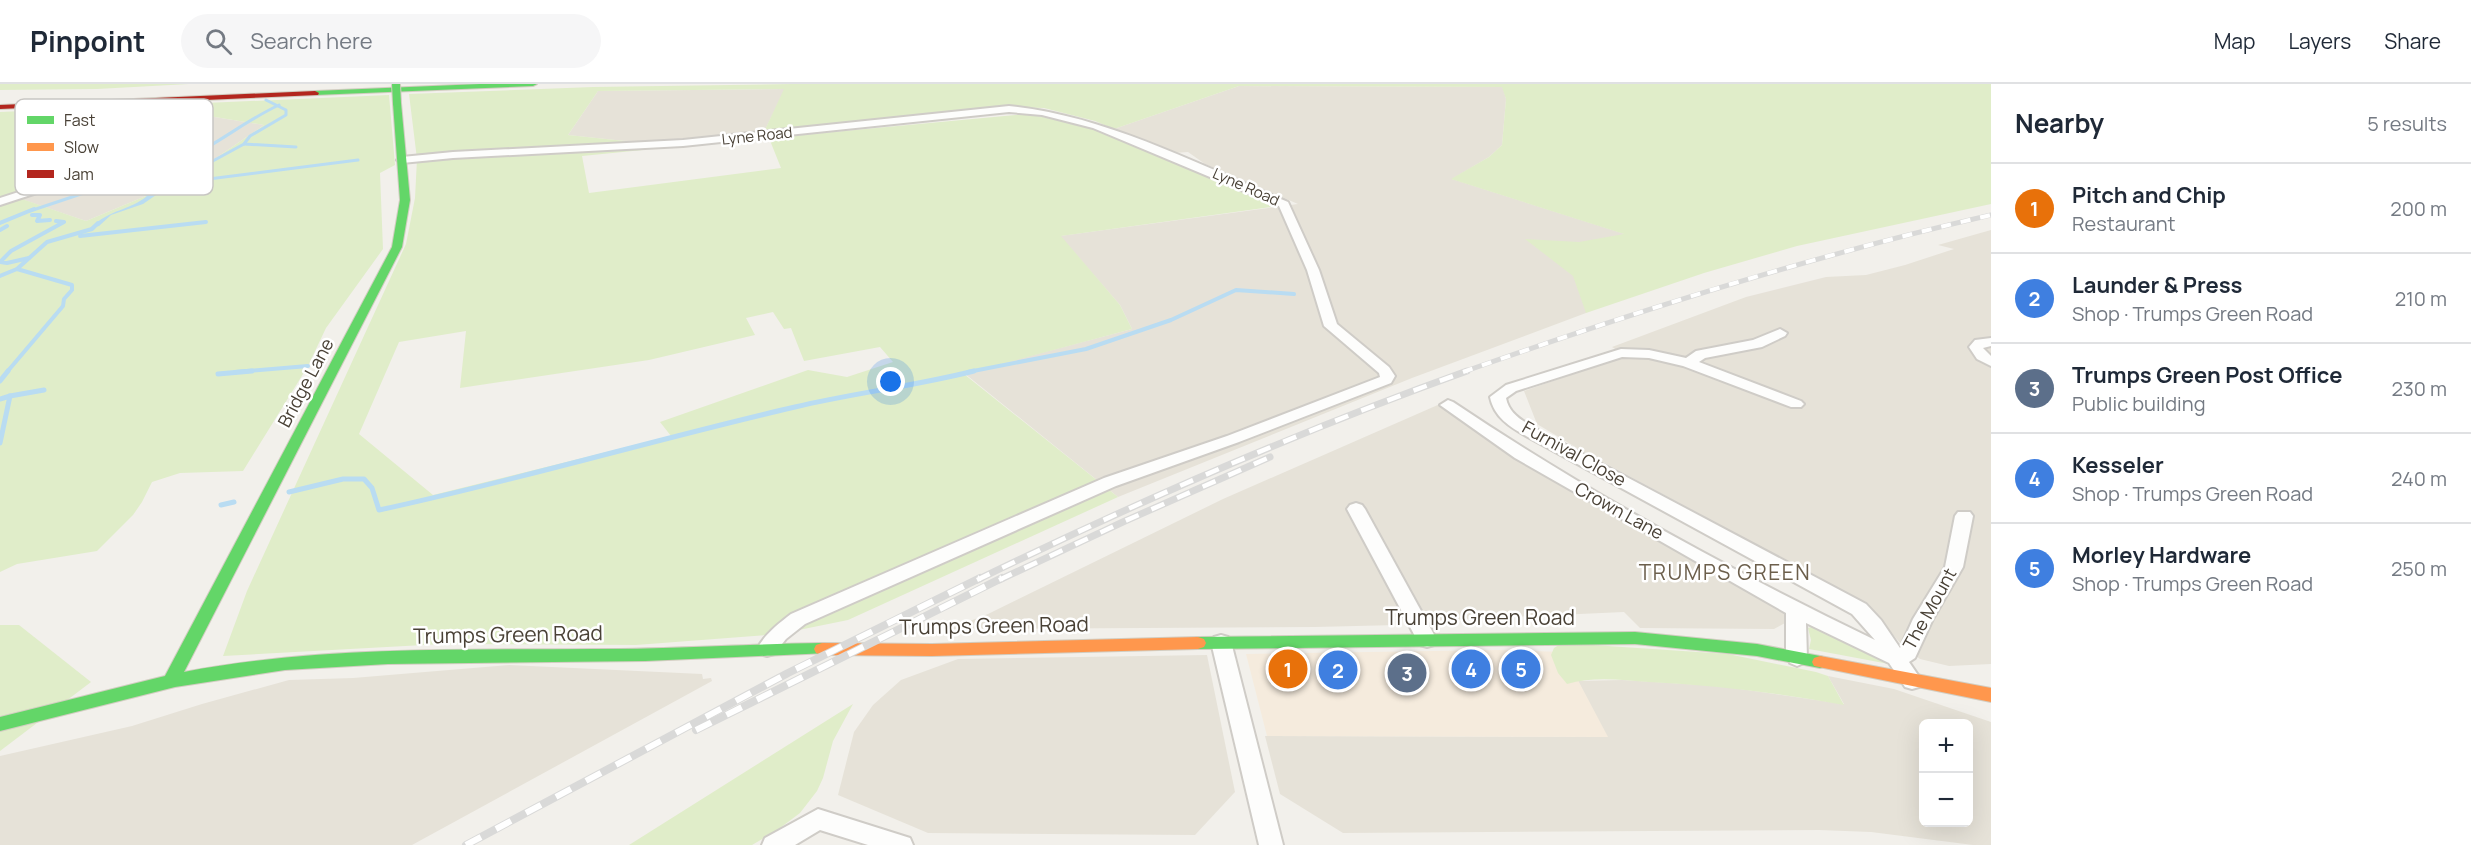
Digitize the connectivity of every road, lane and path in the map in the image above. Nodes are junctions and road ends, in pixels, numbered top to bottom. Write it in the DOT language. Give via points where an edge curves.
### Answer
graph roads {
  1 [pos="337,84"];
  2 [pos="396,84"];
  3 [pos="533,84"];
  4 [pos="0,99"];
  5 [pos="200,99"];
  6 [pos="15,107"];
  7 [pos="0,108"];
  8 [pos="402,160"];
  9 [pos="25,195"];
  10 [pos="0,202"];
  11 [pos="1780,333"];
  12 [pos="1991,342"];
  13 [pos="1991,362"];
  14 [pos="1688,363"];
  15 [pos="1796,404"];
  16 [pos="1448,405"];
  17 [pos="1356,509"];
  18 [pos="1964,516"];
  19 [pos="1796,610"];
  20 [pos="1427,640"];
  21 [pos="1221,642"];
  22 [pos="767,649"];
  23 [pos="1894,657"];
  24 [pos="1797,658"];
  25 [pos="171,681"];
  26 [pos="1912,681"];
  27 [pos="1991,695"];
  28 [pos="0,724"];
  29 [pos="774,845"];
  30 [pos="901,845"];
  31 [pos="1271,845"];
  1 -- 4 [label="main road"];
  2 -- 8 [label="main road, Bridge Lane, bridge"];
  3 -- 5 [label="main road"];
  6 -- 7 [label="main road"];
  8 -- 22 [label="street, Lyne Road" via="695,142 1009,109 1042,112 1096,126 1284,204 1313,270 1331,326 1384,370 1386,380 1110,482 798,619"];
  8 -- 25 [label="main road, Bridge Lane" via="405,200 397,247"];
  9 -- 10 [label="street"];
  11 -- 14 [label="street" via="1757,344 1701,354"];
  12 -- 13 [label="street" via="1976,347"];
  14 -- 15 [label="street, Furnival Close"];
  14 -- 23 [label="street, Furnival Close" via="1621,352 1511,388 1498,397 1498,403 1515,423 1532,433 1850,602 1866,615"];
  16 -- 19 [label="street, Crown Lane" via="1549,472"];
  17 -- 20 [label="street"];
  18 -- 23 [label="street, The Mount" via="1954,567 1908,653"];
  19 -- 23 [label="street, Crown Lane"];
  19 -- 24 [label="street"];
  20 -- 21 [label="main road, Trumps Green Road"];
  20 -- 24 [label="main road, Trumps Green Road" via="1635,638 1720,645"];
  21 -- 22 [label="main road, Trumps Green Road" via="932,650"];
  21 -- 31 [label="street"];
  22 -- 25 [label="main road, Trumps Green Road" via="647,655 356,658 234,670"];
  23 -- 26 [label="street, Furnival Close"];
  24 -- 26 [label="main road, Trumps Green Road"];
  25 -- 28 [label="main road, Trumps Green Road"];
  26 -- 27 [label="main road, Trumps Green Road"];
  29 -- 30 [label="street" via="818,819"];
}
